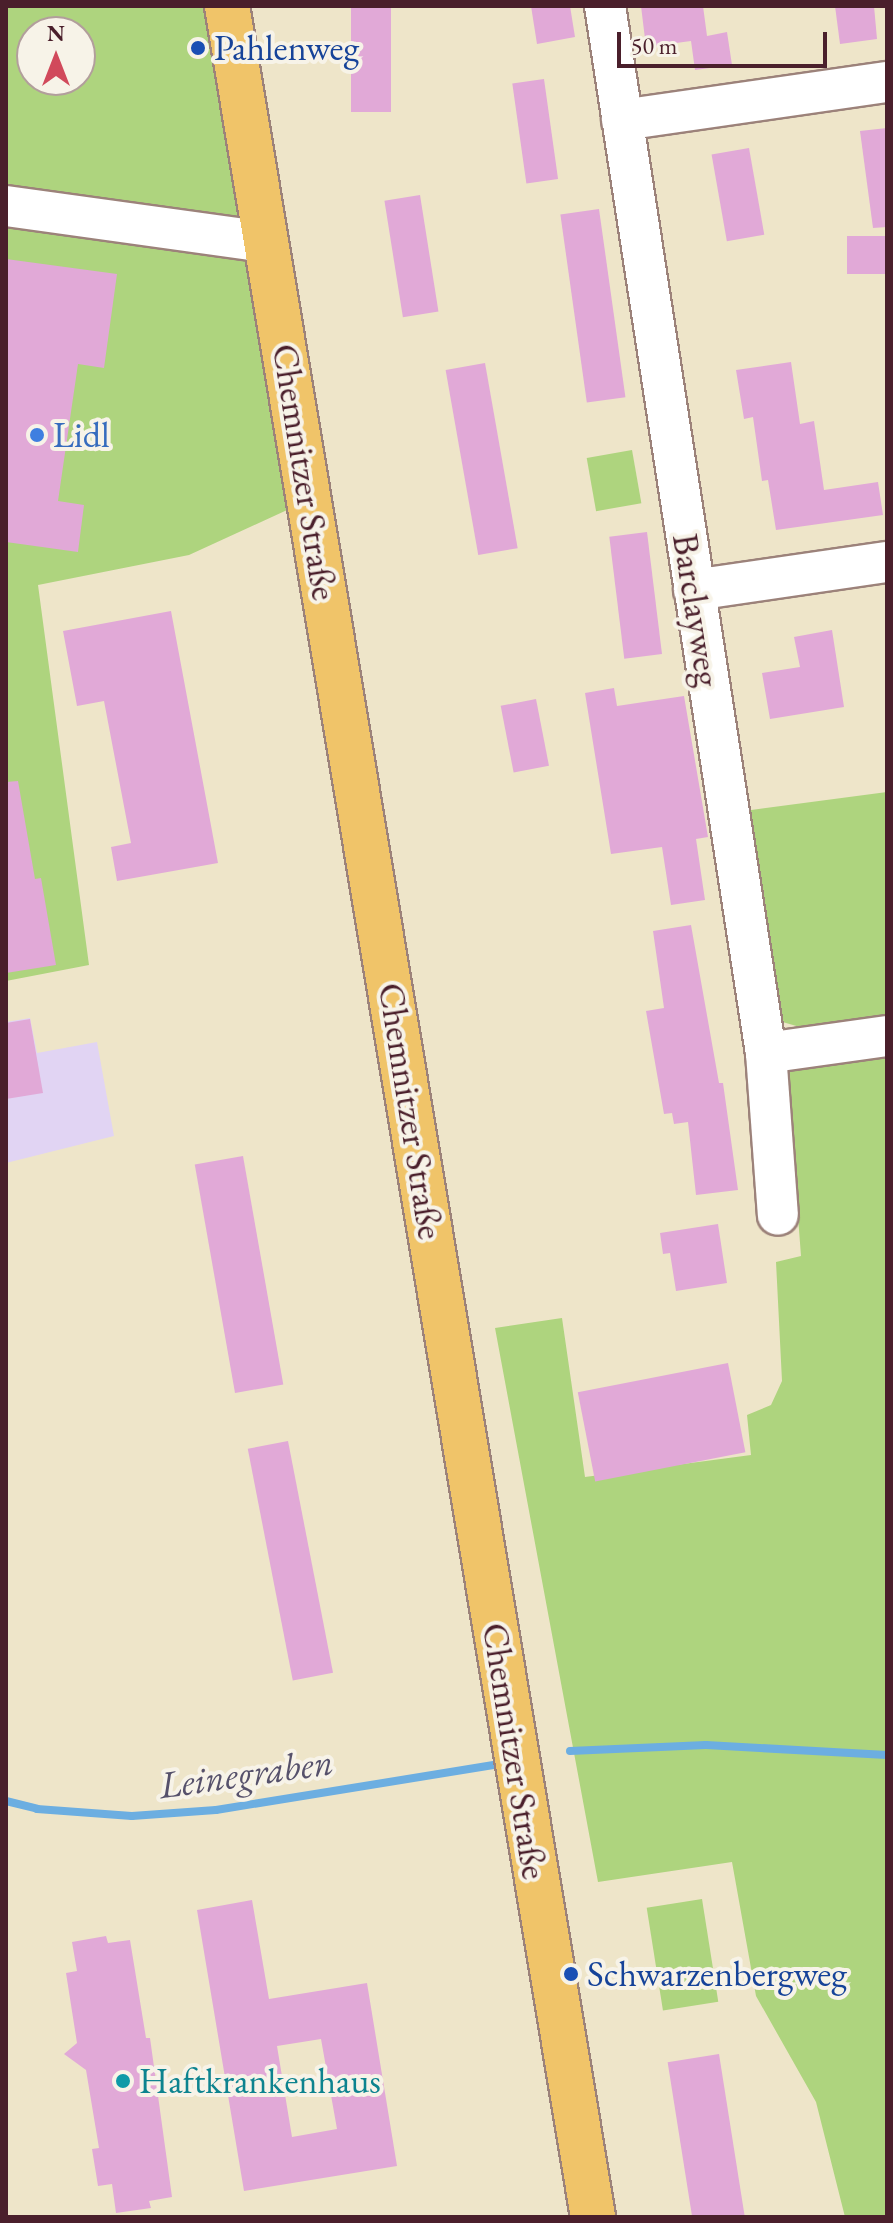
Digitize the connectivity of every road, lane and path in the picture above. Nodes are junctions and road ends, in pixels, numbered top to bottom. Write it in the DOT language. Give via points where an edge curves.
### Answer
graph roads {
  1 [pos="227,6"];
  2 [pos="605,6"];
  3 [pos="887,82"];
  4 [pos="622,120"];
  5 [pos="6,206"];
  6 [pos="267,242"];
  7 [pos="887,562"];
  8 [pos="694,590"];
  9 [pos="887,1036"];
  10 [pos="766,1053"];
  11 [pos="778,1215"];
  12 [pos="593,2217"];
  1 -- 6 [label="main road, Chemnitzer Straße"];
  2 -- 4 [label="street, Barclayweg"];
  3 -- 4 [label="street"];
  4 -- 8 [label="street, Barclayweg"];
  5 -- 6 [label="street"];
  6 -- 12 [label="main road, Chemnitzer Straße"];
  7 -- 8 [label="street"];
  8 -- 10 [label="street, Barclayweg"];
  9 -- 10 [label="street"];
  10 -- 11 [label="street, Barclayweg"];
}
